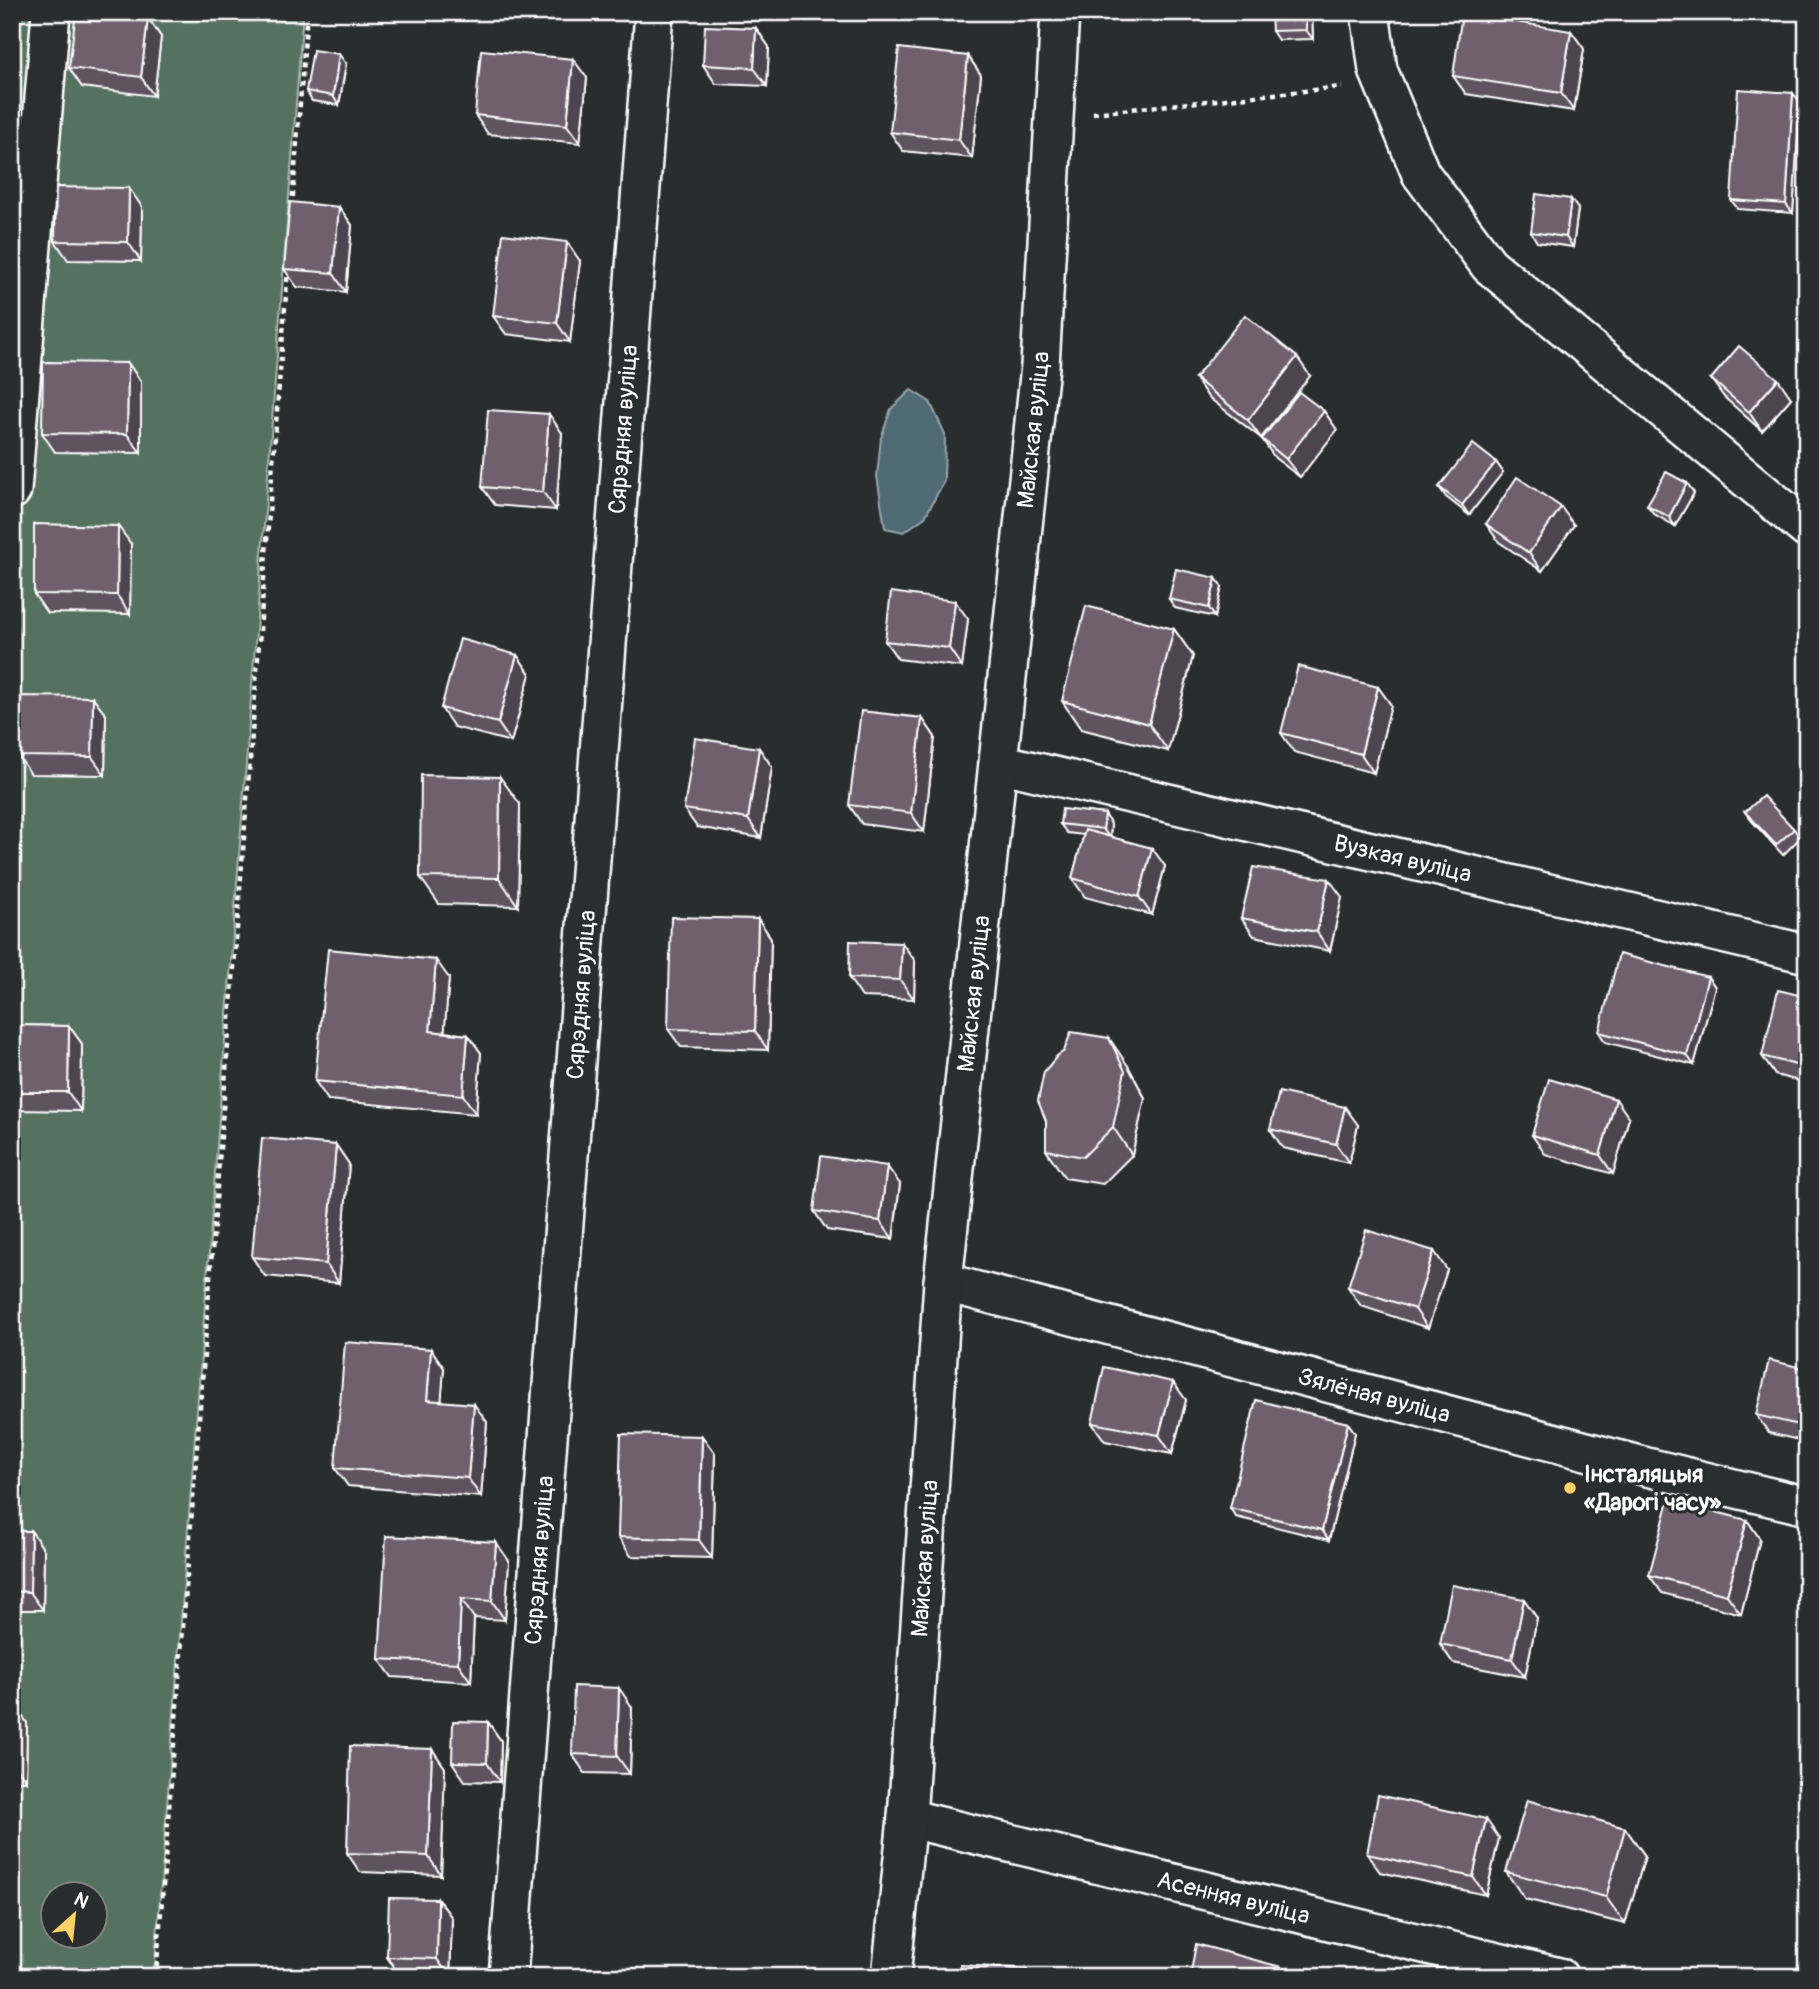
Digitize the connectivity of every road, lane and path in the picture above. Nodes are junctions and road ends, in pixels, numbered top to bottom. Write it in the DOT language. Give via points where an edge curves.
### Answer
graph roads {
  1 [pos="51,12"];
  2 [pos="307,12"];
  3 [pos="654,12"];
  4 [pos="1060,12"];
  5 [pos="1370,12"];
  6 [pos="1383,83"];
  7 [pos="1054,117"];
  8 [pos="291,219"];
  9 [pos="288,261"];
  10 [pos="12,490"];
  11 [pos="1807,529"];
  12 [pos="999,763"];
  13 [pos="1807,954"];
  14 [pos="943,1282"];
  15 [pos="1807,1506"];
  16 [pos="907,1818"];
  17 [pos="156,1977"];
  18 [pos="508,1977"];
  19 [pos="891,1977"];
  20 [pos="1559,1977"];
  1 -- 10 [label="street"];
  2 -- 8 [label="path"];
  3 -- 18 [label="street, Сярэдняя вуліца"];
  4 -- 7 [label="street, Майская вуліца"];
  5 -- 6 [label="street"];
  6 -- 7 [label="path"];
  6 -- 11 [label="street" via="1421,174 1489,265"];
  7 -- 12 [label="street, Майская вуліца" via="1040,366"];
  9 -- 17 [label="path"];
  12 -- 13 [label="street, Вузкая вуліца"];
  12 -- 14 [label="street, Майская вуліца"];
  14 -- 15 [label="street, Зялёная вуліца"];
  14 -- 16 [label="street, Майская вуліца"];
  16 -- 19 [label="street, Майская вуліца"];
  16 -- 20 [label="street, Асенняя вуліца"];
}
